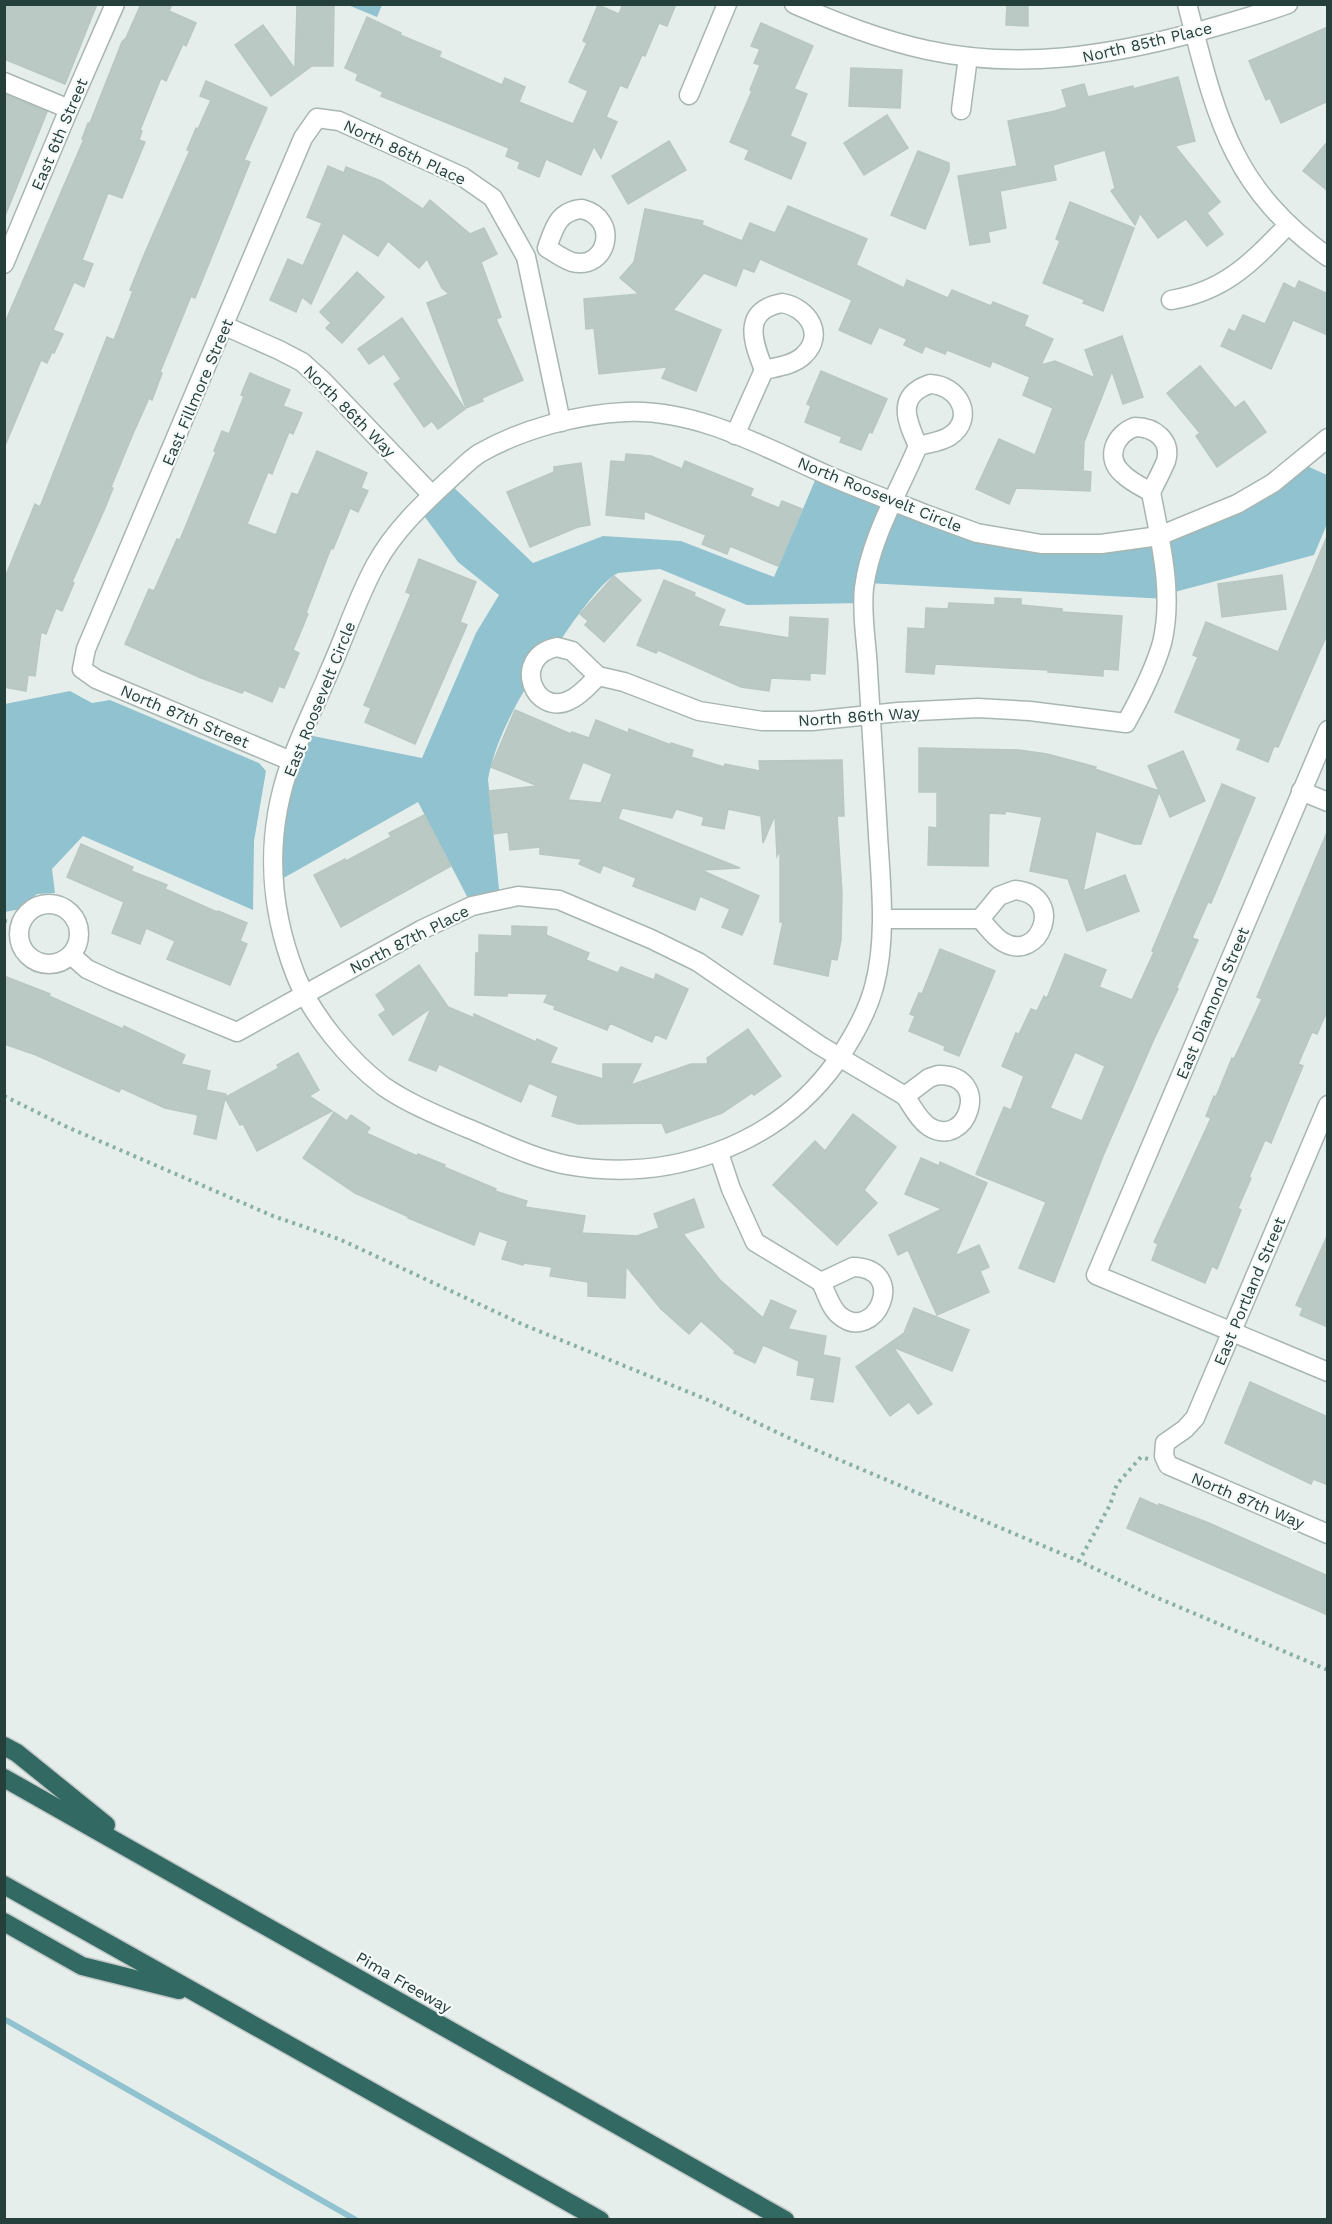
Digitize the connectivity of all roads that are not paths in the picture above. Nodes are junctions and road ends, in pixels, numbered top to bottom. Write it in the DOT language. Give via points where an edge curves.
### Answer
graph roads {
  1 [pos="115,4"];
  2 [pos="727,4"];
  3 [pos="794,4"];
  4 [pos="1187,4"];
  5 [pos="1288,4"];
  6 [pos="1195,33"];
  7 [pos="968,57"];
  8 [pos="4,82"];
  9 [pos="689,95"];
  10 [pos="69,109"];
  11 [pos="961,110"];
  12 [pos="317,118"];
  13 [pos="1288,225"];
  14 [pos="548,248"];
  15 [pos="526,257"];
  16 [pos="1328,257"];
  17 [pos="4,264"];
  18 [pos="1171,300"];
  19 [pos="225,326"];
  20 [pos="764,370"];
  21 [pos="561,422"];
  22 [pos="735,435"];
  23 [pos="1328,438"];
  24 [pos="918,446"];
  25 [pos="1151,492"];
  26 [pos="432,495"];
  27 [pos="894,502"];
  28 [pos="1159,536"];
  29 [pos="82,669"];
  30 [pos="598,676"];
  31 [pos="871,715"];
  32 [pos="1328,730"];
  33 [pos="291,760"];
  34 [pos="1301,791"];
  35 [pos="1328,802"];
  36 [pos="883,919"];
  37 [pos="980,919"];
  38 [pos="13,922"];
  39 [pos="71,955"];
  40 [pos="304,994"];
  41 [pos="840,1057"];
  42 [pos="905,1096"];
  43 [pos="1328,1105"];
  44 [pos="719,1153"];
  45 [pos="821,1282"];
  46 [pos="1232,1333"];
  47 [pos="1328,1372"];
  48 [pos="1168,1465"];
  49 [pos="1328,1534"];
  50 [pos="4,1746"];
  51 [pos="4,1778"];
  52 [pos="147,1858"];
  53 [pos="4,1885"];
  54 [pos="4,1922"];
  55 [pos="201,1996"];
  56 [pos="600,2220"];
  57 [pos="785,2220"];
  1 -- 10 [label="street, East 6th Street"];
  2 -- 9 [label="street"];
  3 -- 7 [label="street, North 85th Place" via="889,40"];
  4 -- 6 [label="street"];
  5 -- 6 [label="street, North 85th Place"];
  6 -- 7 [label="street, North 85th Place" via="1088,57"];
  6 -- 13 [label="street" via="1229,143 1255,188"];
  7 -- 11 [label="street"];
  8 -- 10 [label="street"];
  10 -- 17 [label="street, East 6th Street"];
  12 -- 15 [label="street, North 86th Place" via="339,121 463,177 493,198"];
  12 -- 19 [label="street, East Fillmore Street" via="303,138"];
  13 -- 16 [label="street"];
  13 -- 18 [label="street" via="1232,278 1203,292"];
  14 -- 15 [label="street"];
  15 -- 21 [label="street, North 86th Place"];
  19 -- 26 [label="street, North 86th Way" via="302,363"];
  19 -- 29 [label="street, East Fillmore Street" via="86,649"];
  20 -- 22 [label="street"];
  21 -- 22 [label="street, North Roosevelt Circle" via="627,412 679,416"];
  21 -- 26 [label="street, North Roosevelt Circle" via="525,432 476,455"];
  22 -- 27 [label="street, North Roosevelt Circle"];
  23 -- 28 [label="street, North Roosevelt Circle" via="1272,483 1237,504"];
  24 -- 27 [label="street"];
  25 -- 28 [label="street"];
  26 -- 33 [label="street, East Roosevelt Circle" via="402,524 376,564"];
  27 -- 28 [label="street, North Roosevelt Circle" via="977,533 1041,544 1101,544"];
  27 -- 31 [label="street" via="874,547 864,589"];
  28 -- 31 [label="street, North 86th Way" via="1167,594 1162,643 1126,723 978,708"];
  29 -- 33 [label="street, North 87th Street" via="96,679"];
  30 -- 31 [label="street, North 86th Way" via="699,711 728,717 812,721"];
  31 -- 36 [label="street"];
  32 -- 34 [label="street, East Diamond Street"];
  33 -- 40 [label="street, East Roosevelt Circle" via="276,810 271,866 285,946"];
  34 -- 35 [label="street"];
  34 -- 46 [label="street, East Diamond Street" via="1096,1275"];
  36 -- 37 [label="street"];
  36 -- 41 [label="street" via="874,986 860,1023"];
  38 -- 39 [label="street" via="29,957 37,962 55,964"];
  38 -- 39 [label="street" via="40,905 66,908 80,930 80,939"];
  39 -- 40 [label="street, North 87th Place" via="87,969 237,1032"];
  40 -- 41 [label="street, North 87th Place" via="472,906 518,896 559,900 698,962"];
  40 -- 44 [label="street" via="350,1056 383,1085 425,1110 525,1152 561,1164 609,1170 676,1166"];
  41 -- 42 [label="street, North 87th Place"];
  41 -- 44 [label="street" via="810,1092 779,1119"];
  43 -- 46 [label="street, East Portland Street"];
  44 -- 45 [label="street" via="755,1242"];
  46 -- 47 [label="street"];
  46 -- 48 [label="street, East Portland Street" via="1194,1418 1165,1443"];
  48 -- 49 [label="street, North 87th Way"];
  50 -- 52 [label="highway"];
  51 -- 52 [label="highway, Pima Freeway"];
  52 -- 57 [label="highway, Pima Freeway"];
  53 -- 55 [label="highway"];
  54 -- 55 [label="highway" via="82,1966"];
  55 -- 56 [label="highway"];
}
